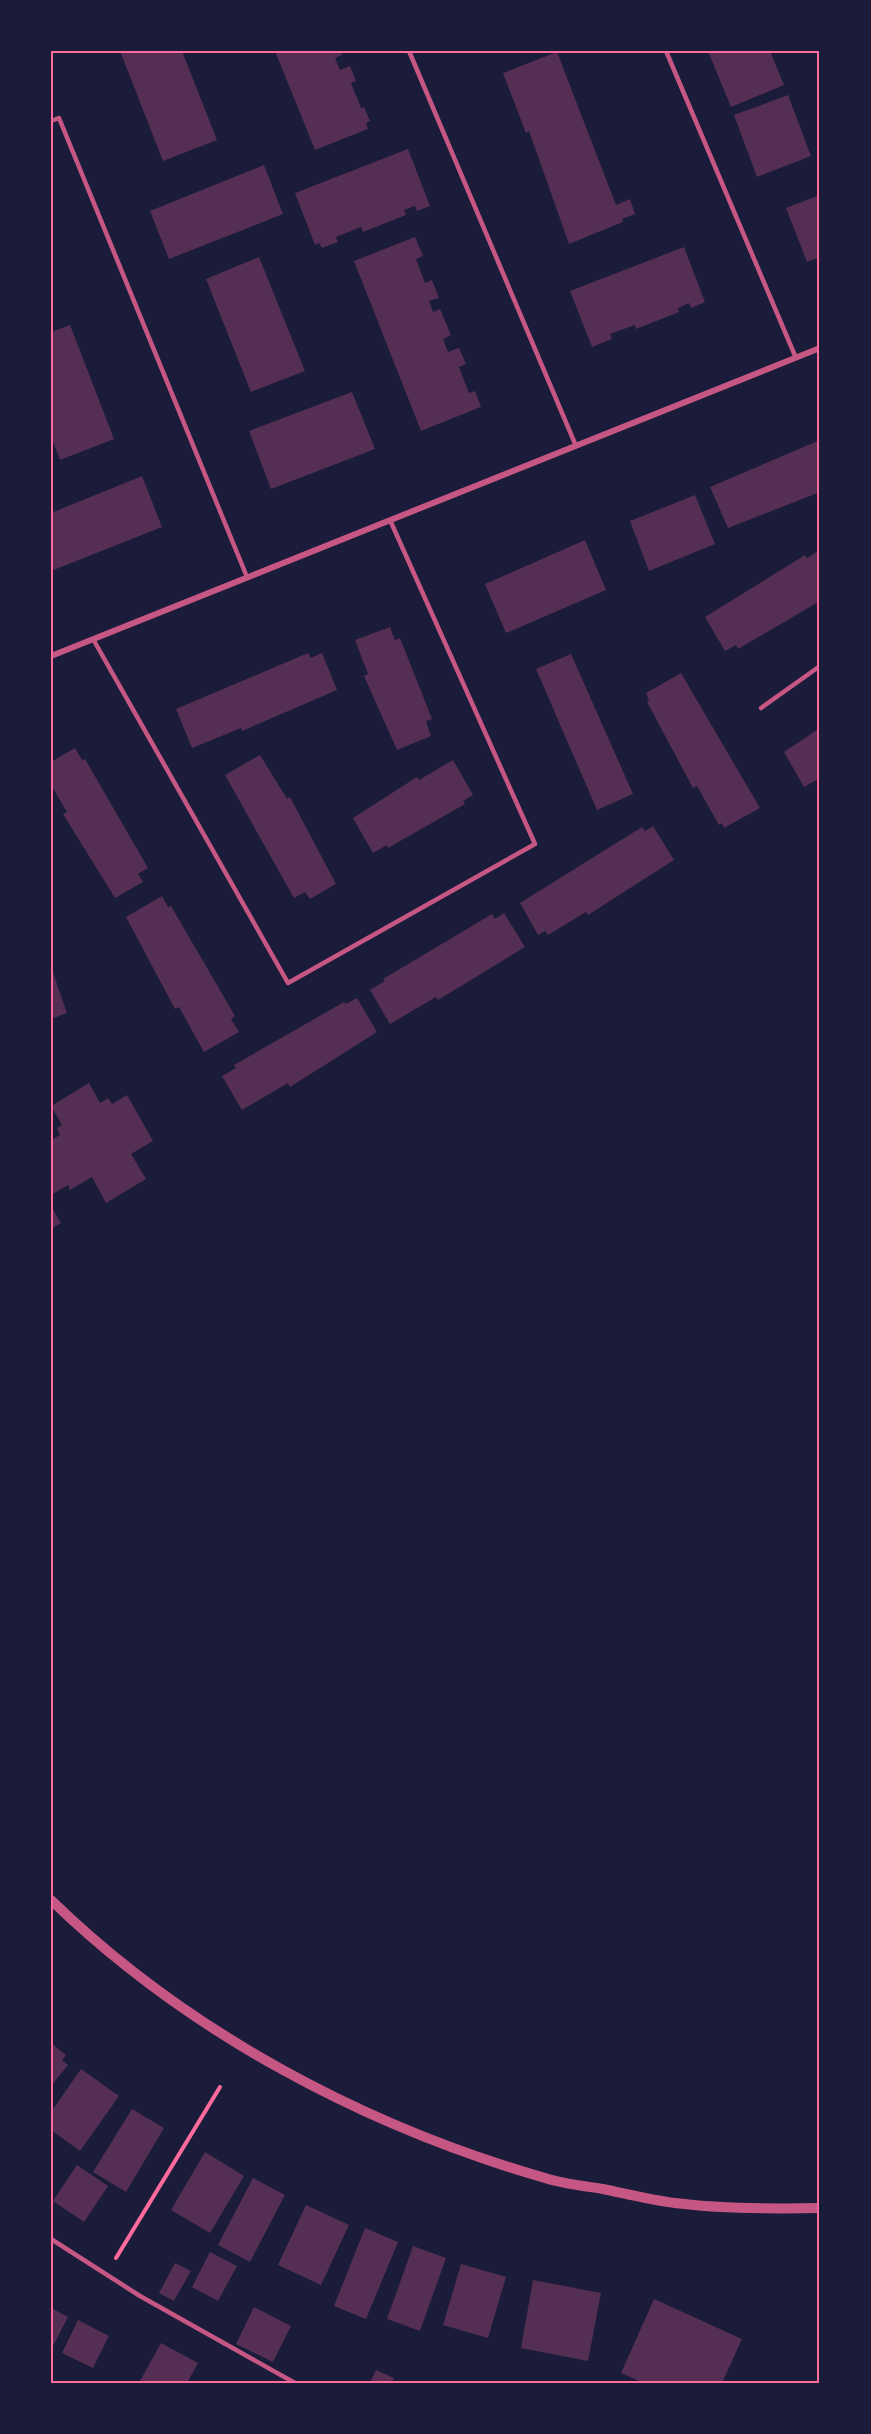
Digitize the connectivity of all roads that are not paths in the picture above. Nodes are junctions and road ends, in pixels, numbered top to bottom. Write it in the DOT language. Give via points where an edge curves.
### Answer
graph roads {
  1 [pos="409,51"];
  2 [pos="666,51"];
  3 [pos="51,121"];
  4 [pos="820,348"];
  5 [pos="796,358"];
  6 [pos="576,446"];
  7 [pos="390,520"];
  8 [pos="247,578"];
  9 [pos="93,639"];
  10 [pos="51,656"];
  11 [pos="820,666"];
  12 [pos="761,708"];
  13 [pos="51,1900"];
  14 [pos="820,2208"];
  15 [pos="51,2239"];
  16 [pos="295,2383"];
  1 -- 6 [label="lane"];
  2 -- 5 [label="lane"];
  3 -- 8 [label="lane" via="59,118"];
  4 -- 5 [label="street"];
  5 -- 6 [label="street"];
  6 -- 7 [label="street"];
  7 -- 8 [label="street"];
  7 -- 9 [label="lane" via="535,844 288,983"];
  8 -- 9 [label="street"];
  9 -- 10 [label="street"];
  11 -- 12 [label="lane"];
  13 -- 14 [label="street" via="91,1938 157,1989 265,2060 402,2130 547,2179 675,2203"];
  15 -- 16 [label="lane" via="140,2296"];
}
